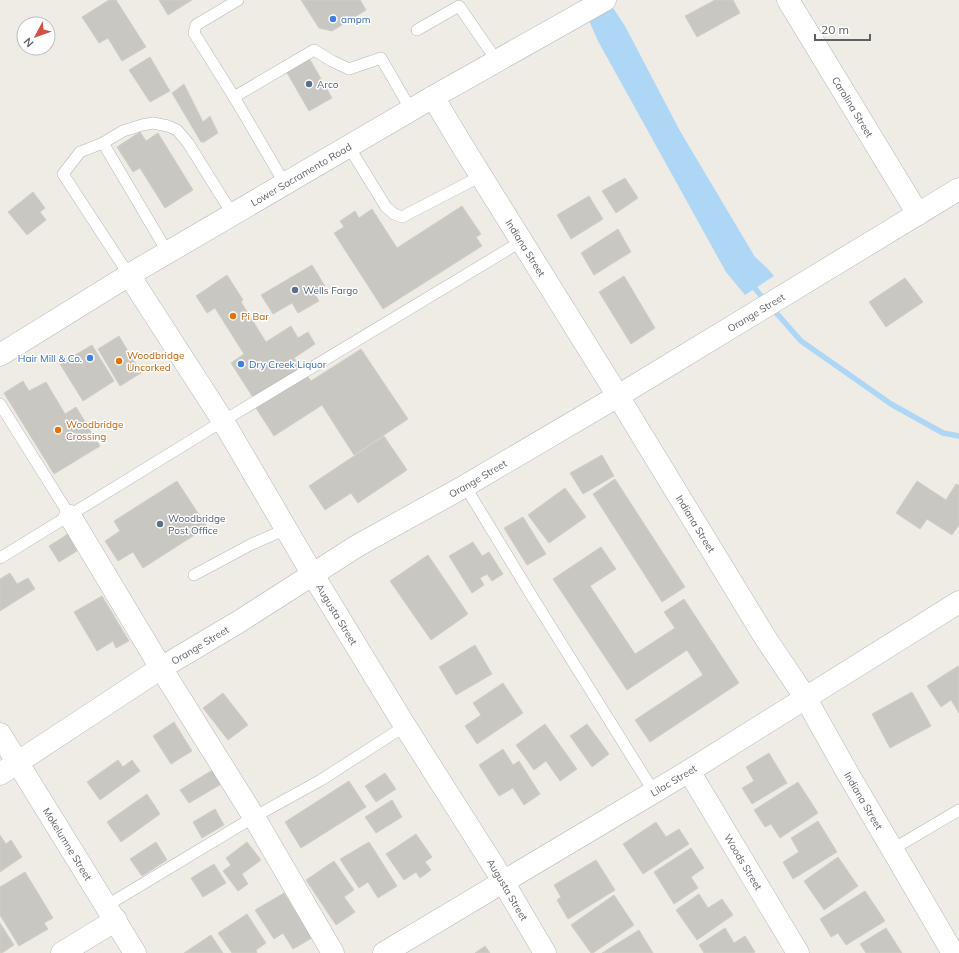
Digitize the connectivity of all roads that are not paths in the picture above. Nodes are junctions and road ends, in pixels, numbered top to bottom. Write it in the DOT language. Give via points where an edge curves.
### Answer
graph roads {
  1 [pos="238,0"];
  2 [pos="605,0"];
  3 [pos="788,0"];
  4 [pos="417,30"];
  5 [pos="497,61"];
  6 [pos="433,96"];
  7 [pos="234,97"];
  8 [pos="411,110"];
  9 [pos="103,143"];
  10 [pos="349,147"];
  11 [pos="481,176"];
  12 [pos="285,184"];
  13 [pos="959,189"];
  14 [pos="918,214"];
  15 [pos="233,215"];
  16 [pos="522,242"];
  17 [pos="168,252"];
  18 [pos="129,275"];
  19 [pos="0,355"];
  20 [pos="618,396"];
  21 [pos="0,404"];
  22 [pos="223,421"];
  23 [pos="465,486"];
  24 [pos="70,516"];
  25 [pos="286,529"];
  26 [pos="0,558"];
  27 [pos="194,575"];
  28 [pos="312,575"];
  29 [pos="959,602"];
  30 [pos="161,668"];
  31 [pos="805,697"];
  32 [pos="405,726"];
  33 [pos="0,734"];
  34 [pos="9,768"];
  35 [pos="689,771"];
  36 [pos="654,792"];
  37 [pos="959,810"];
  38 [pos="254,817"];
  39 [pos="893,849"];
  40 [pos="503,882"];
  41 [pos="111,913"];
  42 [pos="62,953"];
  43 [pos="135,953"];
  44 [pos="333,953"];
  45 [pos="384,953"];
  46 [pos="545,953"];
  47 [pos="798,953"];
  48 [pos="953,953"];
  1 -- 7 [label="lane" via="196,25 194,33"];
  2 -- 5 [label="street, Lower Sacramento Road"];
  3 -- 14 [label="street, Carolina Street"];
  4 -- 5 [label="lane" via="460,6"];
  5 -- 6 [label="street, Lower Sacramento Road"];
  6 -- 8 [label="street, Lower Sacramento Road"];
  6 -- 11 [label="street, Indiana Street"];
  7 -- 8 [label="lane" via="314,50 349,69 381,58"];
  7 -- 12 [label="lane"];
  8 -- 10 [label="street, Lower Sacramento Road"];
  9 -- 15 [label="lane" via="142,124 153,123 177,130 188,142"];
  9 -- 17 [label="lane"];
  9 -- 18 [label="lane" via="80,152 63,174"];
  10 -- 11 [label="lane" via="386,208 402,217"];
  10 -- 12 [label="street, Lower Sacramento Road"];
  11 -- 16 [label="street, Indiana Street"];
  12 -- 15 [label="street, Lower Sacramento Road"];
  13 -- 14 [label="street, Orange Street"];
  14 -- 20 [label="street, Orange Street"];
  15 -- 17 [label="street, Lower Sacramento Road"];
  16 -- 20 [label="street, Indiana Street"];
  16 -- 22 [label="lane"];
  17 -- 18 [label="street, Lower Sacramento Road"];
  18 -- 19 [label="street, Lower Sacramento Road"];
  18 -- 22 [label="street, Augusta Street"];
  20 -- 23 [label="street, Orange Street"];
  20 -- 31 [label="street, Indiana Street" via="766,639"];
  21 -- 24 [label="lane"];
  22 -- 24 [label="lane"];
  22 -- 25 [label="street, Augusta Street"];
  23 -- 28 [label="street, Orange Street" via="357,546"];
  23 -- 36 [label="lane"];
  24 -- 26 [label="lane"];
  24 -- 30 [label="street"];
  25 -- 27 [label="lane"];
  25 -- 28 [label="street, Augusta Street"];
  28 -- 30 [label="street, Orange Street"];
  28 -- 32 [label="street, Augusta Street"];
  29 -- 31 [label="street, Lilac Street"];
  30 -- 34 [label="street, Orange Street"];
  30 -- 38 [label="street"];
  31 -- 35 [label="street, Lilac Street"];
  31 -- 39 [label="street, Indiana Street"];
  32 -- 38 [label="lane" via="321,780"];
  32 -- 40 [label="street, Augusta Street"];
  33 -- 34 [label="street, Mokelumne Street"];
  34 -- 41 [label="street, Mokelumne Street"];
  35 -- 36 [label="street, Lilac Street"];
  35 -- 47 [label="street, Woods Street"];
  36 -- 40 [label="street, Lilac Street"];
  37 -- 39 [label="lane"];
  38 -- 41 [label="lane"];
  38 -- 44 [label="street"];
  39 -- 48 [label="street, Indiana Street"];
  40 -- 45 [label="street, Lilac Street"];
  40 -- 46 [label="street, Augusta Street"];
  41 -- 42 [label="street"];
  41 -- 43 [label="street, Mokelumne Street"];
}
